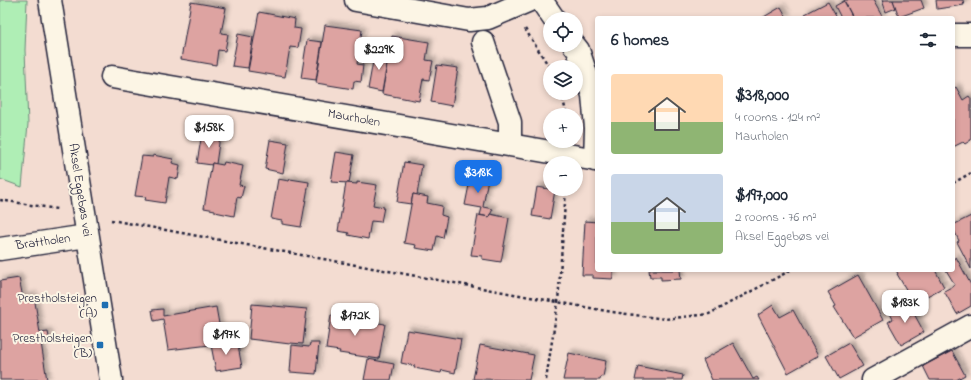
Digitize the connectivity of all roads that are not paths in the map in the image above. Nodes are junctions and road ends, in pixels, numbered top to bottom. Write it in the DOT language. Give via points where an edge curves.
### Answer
graph roads {
  1 [pos="50,0"];
  2 [pos="356,0"];
  3 [pos="541,0"];
  4 [pos="521,4"];
  5 [pos="549,12"];
  6 [pos="955,35"];
  7 [pos="971,35"];
  8 [pos="483,42"];
  9 [pos="579,52"];
  10 [pos="112,77"];
  11 [pos="595,117"];
  12 [pos="510,144"];
  13 [pos="595,160"];
  14 [pos="87,236"];
  15 [pos="0,249"];
  16 [pos="971,326"];
  17 [pos="111,380"];
  18 [pos="873,380"];
  1 -- 14 [label="street, Aksel Eggebøs vei"];
  2 -- 4 [label="street" via="468,20 488,18"];
  3 -- 5 [label="street"];
  6 -- 7 [label="street"];
  8 -- 12 [label="street" via="510,122"];
  9 -- 11 [label="street, Maurholen" via="593,95"];
  10 -- 12 [label="street, Maurholen"];
  12 -- 13 [label="street, Maurholen"];
  14 -- 15 [label="street, Brattholen"];
  14 -- 17 [label="street, Aksel Eggebøs vei"];
  16 -- 18 [label="street"];
}
